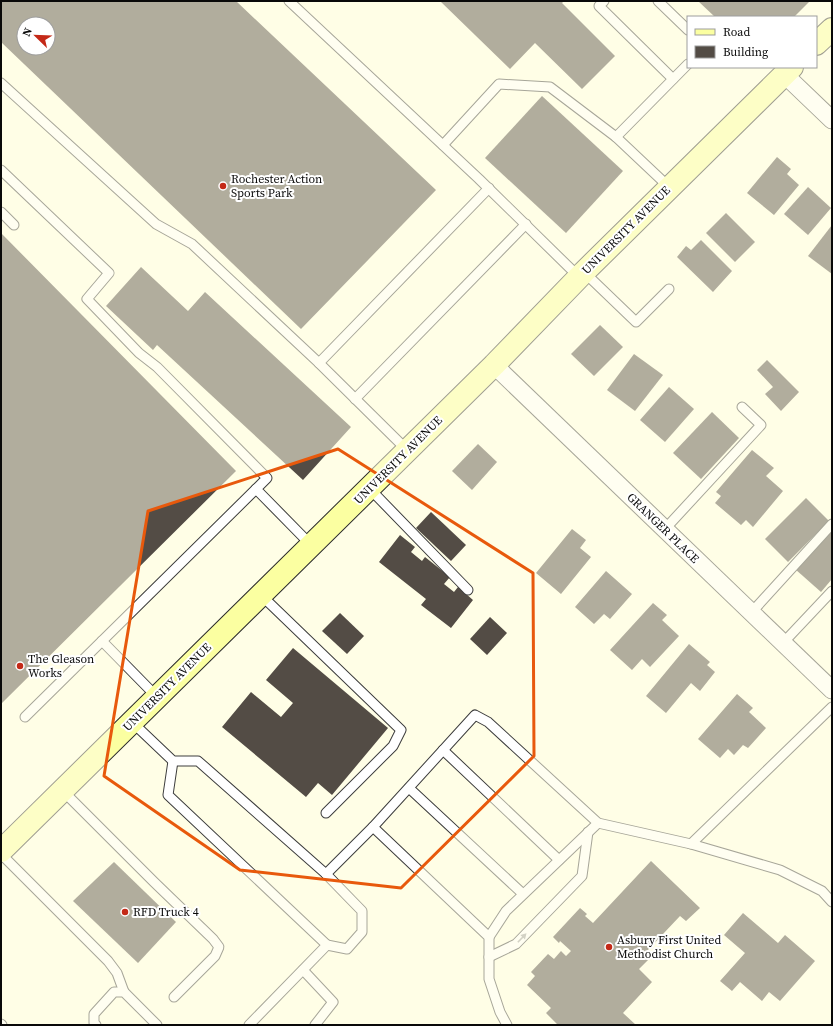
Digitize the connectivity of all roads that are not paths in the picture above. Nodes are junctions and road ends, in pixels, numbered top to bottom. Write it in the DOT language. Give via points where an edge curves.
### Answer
graph roads {
  1 [pos="289,1"];
  2 [pos="604,1"];
  3 [pos="658,1"];
  4 [pos="687,29"];
  5 [pos="832,29"];
  6 [pos="817,43"];
  7 [pos="687,65"];
  8 [pos="789,71"];
  9 [pos="673,79"];
  10 [pos="1,83"];
  11 [pos="832,120"];
  12 [pos="616,137"];
  13 [pos="443,145"];
  14 [pos="1,170"];
  15 [pos="489,188"];
  16 [pos="669,188"];
  17 [pos="1,212"];
  18 [pos="526,224"];
  19 [pos="14,225"];
  20 [pos="582,274"];
  21 [pos="669,288"];
  22 [pos="319,363"];
  23 [pos="494,365"];
  24 [pos="355,399"];
  25 [pos="742,407"];
  26 [pos="407,450"];
  27 [pos="368,488"];
  28 [pos="256,489"];
  29 [pos="832,524"];
  30 [pos="665,529"];
  31 [pos="311,545"];
  32 [pos="468,590"];
  33 [pos="832,592"];
  34 [pos="260,595"];
  35 [pos="751,612"];
  36 [pos="102,641"];
  37 [pos="783,643"];
  38 [pos="832,690"];
  39 [pos="156,697"];
  40 [pos="832,707"];
  41 [pos="25,717"];
  42 [pos="132,722"];
  43 [pos="443,750"];
  44 [pos="172,761"];
  45 [pos="409,788"];
  46 [pos="62,790"];
  47 [pos="326,813"];
  48 [pos="598,823"];
  49 [pos="373,827"];
  50 [pos="588,832"];
  51 [pos="692,844"];
  52 [pos="1,851"];
  53 [pos="1,854"];
  54 [pos="559,860"];
  55 [pos="326,874"];
  56 [pos="523,894"];
  57 [pos="832,902"];
  58 [pos="489,937"];
  59 [pos="327,945"];
  60 [pos="489,957"];
  61 [pos="303,970"];
  62 [pos="124,992"];
  63 [pos="174,997"];
  64 [pos="96,1025"];
  65 [pos="157,1025"];
  66 [pos="249,1025"];
  67 [pos="315,1025"];
  68 [pos="507,1025"];
  1 -- 13 [label="lane"];
  2 -- 9 [label="lane" via="599,6"];
  3 -- 4 [label="lane"];
  5 -- 6 [label="main road"];
  7 -- 9 [label="lane"];
  8 -- 11 [label="street"];
  8 -- 16 [label="main road, UNIVERSITY AVENUE"];
  9 -- 12 [label="lane"];
  10 -- 22 [label="lane" via="156,224 192,244"];
  12 -- 13 [label="lane" via="550,87 499,84"];
  12 -- 16 [label="lane"];
  13 -- 15 [label="lane"];
  14 -- 28 [label="lane" via="109,272 87,299 267,478"];
  15 -- 18 [label="lane"];
  15 -- 22 [label="lane"];
  16 -- 20 [label="main road, UNIVERSITY AVENUE"];
  17 -- 19 [label="lane"];
  18 -- 20 [label="lane"];
  18 -- 24 [label="lane"];
  20 -- 21 [label="lane" via="636,322"];
  20 -- 23 [label="main road, UNIVERSITY AVENUE"];
  22 -- 24 [label="lane"];
  23 -- 26 [label="main road, UNIVERSITY AVENUE"];
  23 -- 30 [label="street, GRANGER PLACE"];
  24 -- 26 [label="lane"];
  25 -- 30 [label="lane" via="761,425"];
  26 -- 27 [label="main road, UNIVERSITY AVENUE"];
  27 -- 31 [label="main road, UNIVERSITY AVENUE"];
  27 -- 32 [label="lane"];
  28 -- 31 [label="lane"];
  28 -- 36 [label="lane"];
  29 -- 35 [label="lane"];
  30 -- 35 [label="street, GRANGER PLACE"];
  31 -- 34 [label="main road, UNIVERSITY AVENUE"];
  33 -- 37 [label="lane"];
  34 -- 39 [label="main road, UNIVERSITY AVENUE"];
  34 -- 47 [label="lane" via="402,730 393,746"];
  35 -- 37 [label="street, GRANGER PLACE"];
  36 -- 39 [label="lane"];
  36 -- 41 [label="lane"];
  37 -- 38 [label="street, GRANGER PLACE"];
  39 -- 42 [label="main road, UNIVERSITY AVENUE"];
  40 -- 51 [label="lane"];
  42 -- 44 [label="lane"];
  42 -- 46 [label="main road, UNIVERSITY AVENUE"];
  43 -- 45 [label="lane"];
  43 -- 48 [label="lane" via="475,716 488,722"];
  43 -- 54 [label="lane"];
  44 -- 55 [label="lane" via="198,761"];
  44 -- 59 [label="lane" via="168,795"];
  45 -- 49 [label="lane"];
  45 -- 56 [label="lane"];
  46 -- 52 [label="main road, UNIVERSITY AVENUE"];
  46 -- 63 [label="lane" via="219,947 215,956"];
  48 -- 50 [label="lane"];
  48 -- 51 [label="lane"];
  49 -- 55 [label="lane"];
  49 -- 58 [label="lane"];
  50 -- 54 [label="lane"];
  60 -- 50 [label="lane, one-way" via="516,944 582,876"];
  51 -- 57 [label="lane" via="780,870 822,891"];
  53 -- 62 [label="lane" via="108,961 118,973"];
  54 -- 56 [label="lane"];
  55 -- 59 [label="lane" via="362,911 362,932 347,949"];
  56 -- 58 [label="lane" via="506,911"];
  58 -- 60 [label="lane"];
  59 -- 61 [label="lane"];
  60 -- 68 [label="lane" via="489,979"];
  61 -- 66 [label="lane"];
  61 -- 67 [label="lane" via="333,1002"];
  62 -- 64 [label="lane" via="114,992 94,1014"];
  62 -- 65 [label="lane"];
}
